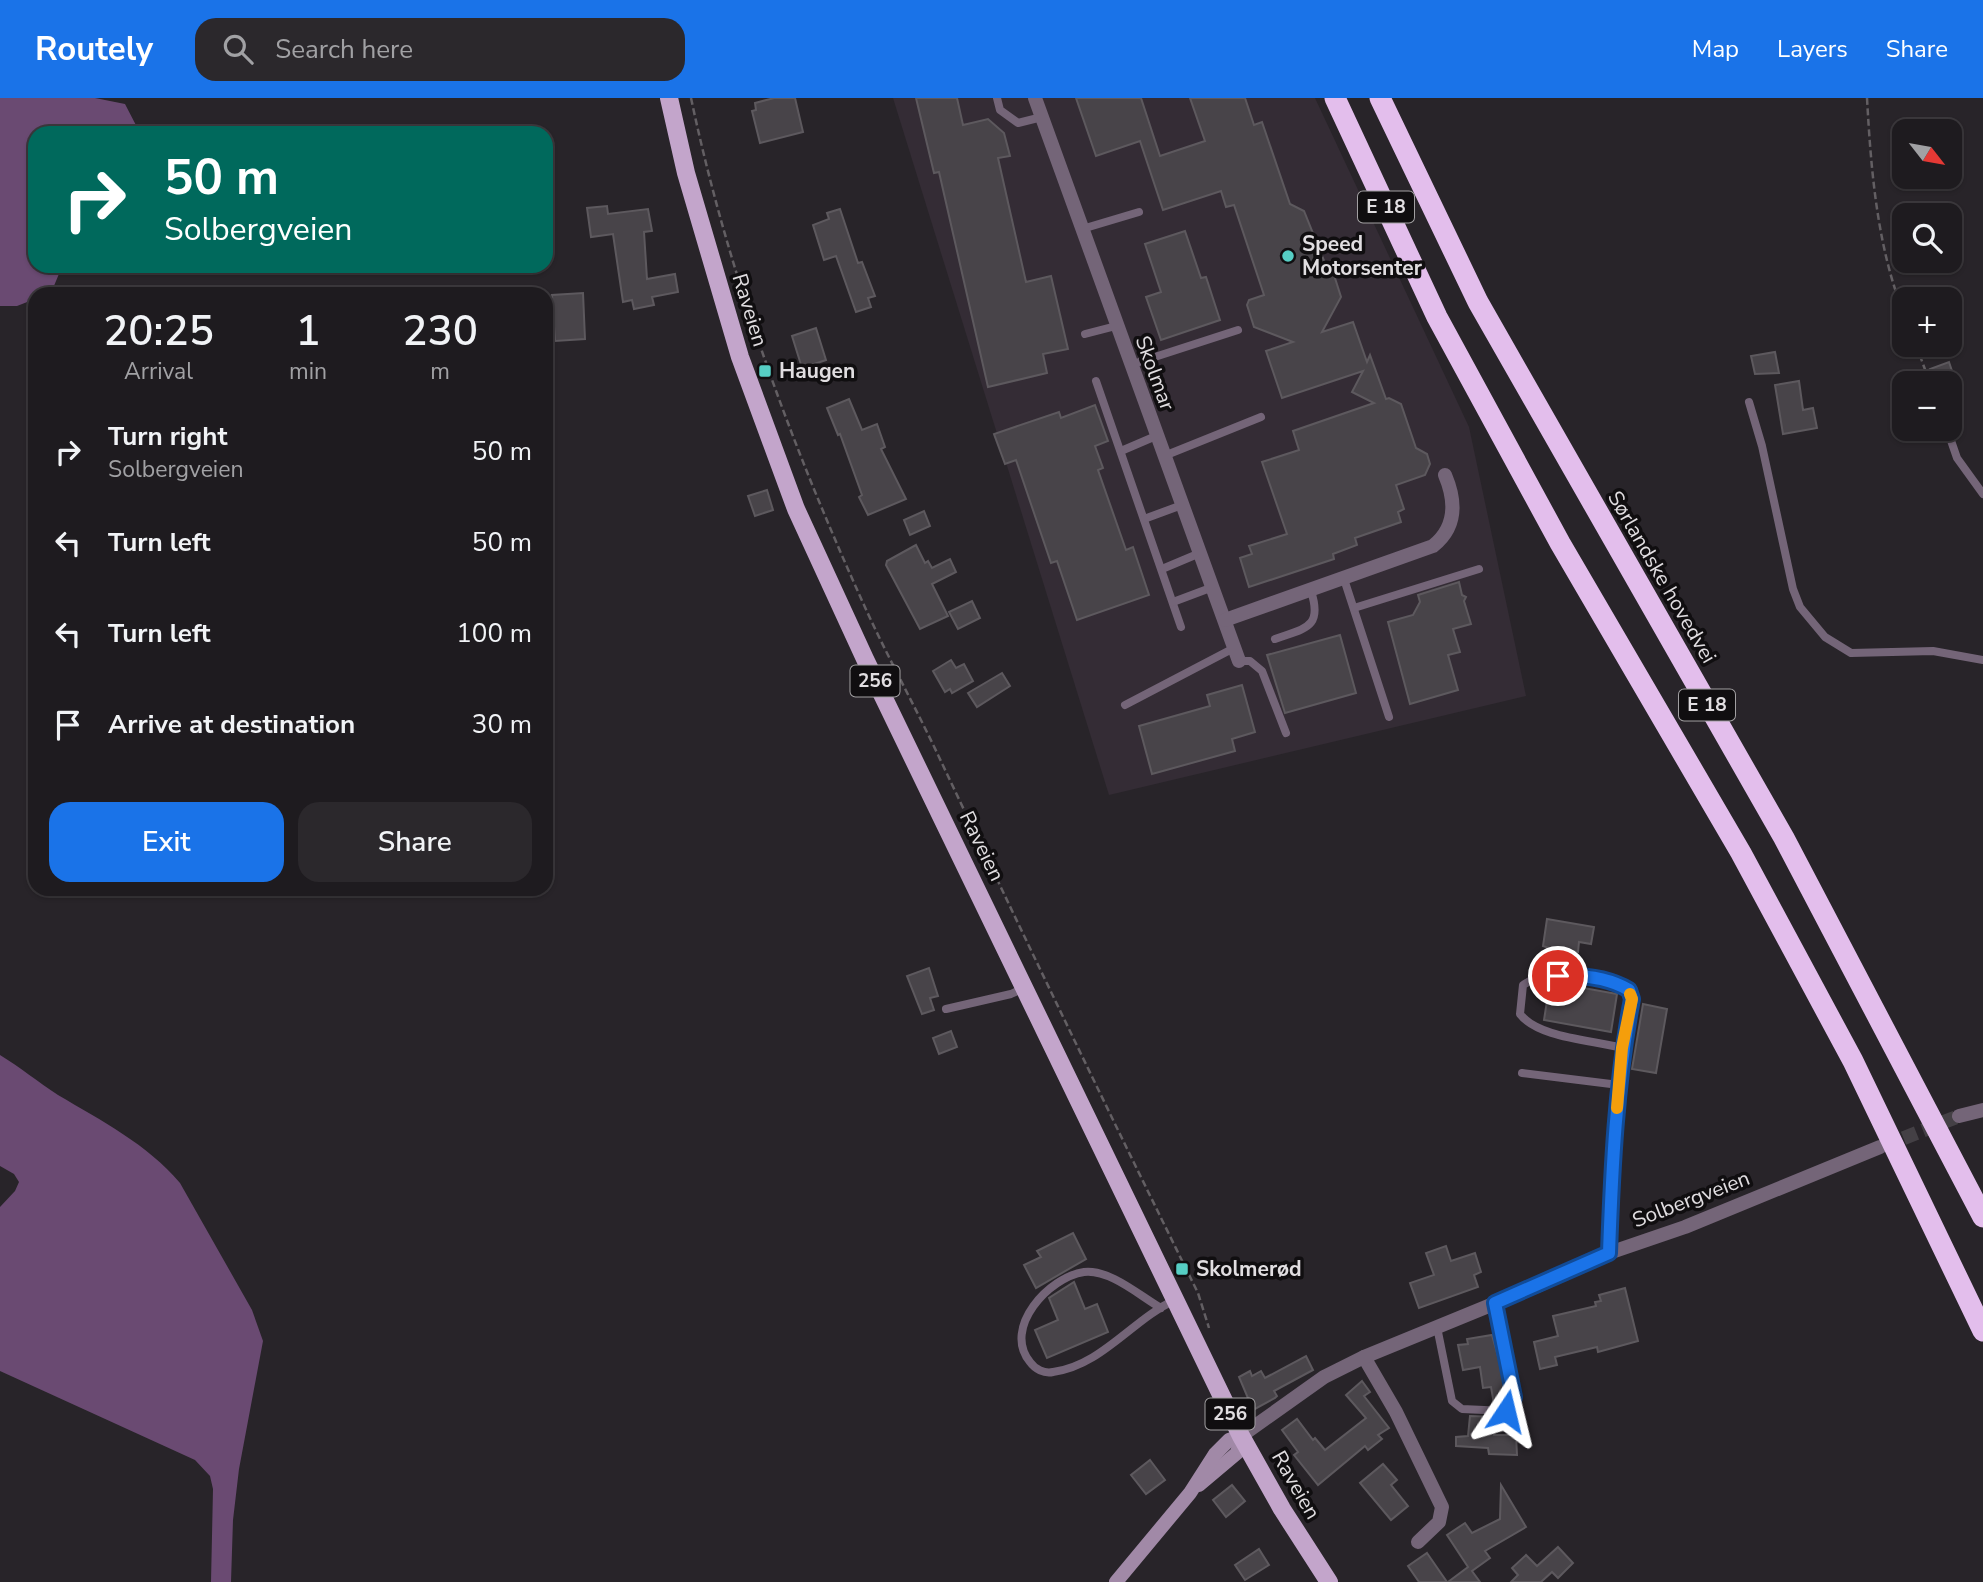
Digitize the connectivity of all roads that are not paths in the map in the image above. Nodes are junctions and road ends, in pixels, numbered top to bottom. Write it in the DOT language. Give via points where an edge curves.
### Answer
graph roads {
  1 [pos="669,98"];
  2 [pos="997,98"];
  3 [pos="1035,98"];
  4 [pos="1335,98"];
  5 [pos="1380,98"];
  6 [pos="1042,117"];
  7 [pos="1139,212"];
  8 [pos="1082,229"];
  9 [pos="1116,326"];
  10 [pos="1238,330"];
  11 [pos="1085,334"];
  12 [pos="1130,365"];
  13 [pos="1096,381"];
  14 [pos="1749,402"];
  15 [pos="1261,417"];
  16 [pos="1156,436"];
  17 [pos="1951,441"];
  18 [pos="1121,451"];
  19 [pos="1164,456"];
  20 [pos="1446,475"];
  21 [pos="1983,494"];
  22 [pos="1182,505"];
  23 [pos="1144,519"];
  24 [pos="1200,553"];
  25 [pos="1162,569"];
  26 [pos="1479,569"];
  27 [pos="1344,579"];
  28 [pos="1213,587"];
  29 [pos="1311,590"];
  30 [pos="1173,602"];
  31 [pos="1353,608"];
  32 [pos="1225,620"];
  33 [pos="1181,627"];
  34 [pos="1275,639"];
  35 [pos="1236,654"];
  36 [pos="1983,660"];
  37 [pos="1125,705"];
  38 [pos="1389,717"];
  39 [pos="1286,733"];
  40 [pos="1026,987"];
  41 [pos="946,1009"];
  42 [pos="1622,1048"];
  43 [pos="1522,1073"];
  44 [pos="1619,1085"];
  45 [pos="1983,1110"];
  46 [pos="1959,1116"];
  47 [pos="1880,1147"];
  48 [pos="1983,1217"];
  49 [pos="1609,1253"];
  50 [pos="1495,1303"];
  51 [pos="1168,1304"];
  52 [pos="1437,1327"];
  53 [pos="1983,1331"];
  54 [pos="1364,1357"];
  55 [pos="1241,1436"];
  56 [pos="1418,1542"];
  57 [pos="1116,1582"];
  58 [pos="1329,1582"];
  1 -- 40 [label="main road, Raveien / 256" via="686,173 737,345 796,509"];
  2 -- 6 [label="lane" via="1000,110 1018,123"];
  3 -- 6 [label="street, Skolmar"];
  4 -- 53 [label="highway, E 18" via="1437,317 1560,543 1741,853 1853,1061"];
  5 -- 48 [label="highway, Sørlandske hovedvei / E 18" via="1478,302 1784,838"];
  6 -- 8 [label="street, Skolmar"];
  7 -- 8 [label="lane"];
  8 -- 9 [label="street, Skolmar"];
  9 -- 11 [label="lane"];
  9 -- 12 [label="street, Skolmar"];
  10 -- 12 [label="lane"];
  12 -- 16 [label="street, Skolmar"];
  13 -- 18 [label="lane"];
  14 -- 36 [label="lane" via="1793,589 1800,607 1825,637 1852,653 1933,650"];
  15 -- 19 [label="lane"];
  16 -- 18 [label="lane"];
  16 -- 19 [label="street, Skolmar"];
  17 -- 21 [label="lane" via="1957,458"];
  18 -- 23 [label="lane"];
  19 -- 22 [label="street, Skolmar"];
  20 -- 27 [label="street" via="1454,508 1448,530 1439,541"];
  22 -- 23 [label="lane"];
  22 -- 24 [label="street, Skolmar"];
  23 -- 25 [label="lane"];
  24 -- 25 [label="lane"];
  24 -- 28 [label="street, Skolmar"];
  25 -- 30 [label="lane"];
  26 -- 31 [label="lane"];
  27 -- 29 [label="street"];
  27 -- 31 [label="lane"];
  28 -- 30 [label="lane"];
  28 -- 32 [label="street, Skolmar"];
  29 -- 32 [label="street"];
  29 -- 34 [label="lane" via="1314,621"];
  30 -- 33 [label="lane"];
  31 -- 38 [label="lane"];
  32 -- 35 [label="street, Skolmar"];
  35 -- 37 [label="lane"];
  35 -- 39 [label="lane" via="1262,671"];
  40 -- 41 [label="lane"];
  40 -- 51 [label="main road, Raveien / 256"];
  42 -- 42 [label="lane" via="1632,999 1629,990 1578,975 1538,976 1523,985 1520,1014 1526,1022 1540,1030"];
  42 -- 44 [label="lane"];
  43 -- 44 [label="lane"];
  44 -- 49 [label="lane"];
  45 -- 46 [label="street"];
  47 -- 49 [label="street, Solbergveien"];
  49 -- 50 [label="street, Solbergveien"];
  50 -- 52 [label="street, Solbergveien"];
  50 -- 52 [label="lane" via="1514,1397 1511,1409 1462,1409 1452,1401"];
  51 -- 51 [label="lane" via="1114,1279 1084,1272 1056,1285 1035,1304 1022,1335 1024,1353 1033,1366 1046,1373 1076,1366"];
  51 -- 55 [label="main road, Raveien / 256"];
  52 -- 54 [label="street, Solbergveien"];
  54 -- 55 [label="street, Solbergveien" via="1324,1377"];
  54 -- 56 [label="street" via="1442,1507 1439,1522"];
  55 -- 57 [label="main road" via="1237,1453 1190,1493"];
  55 -- 58 [label="main road, Raveien / 256"];
}
